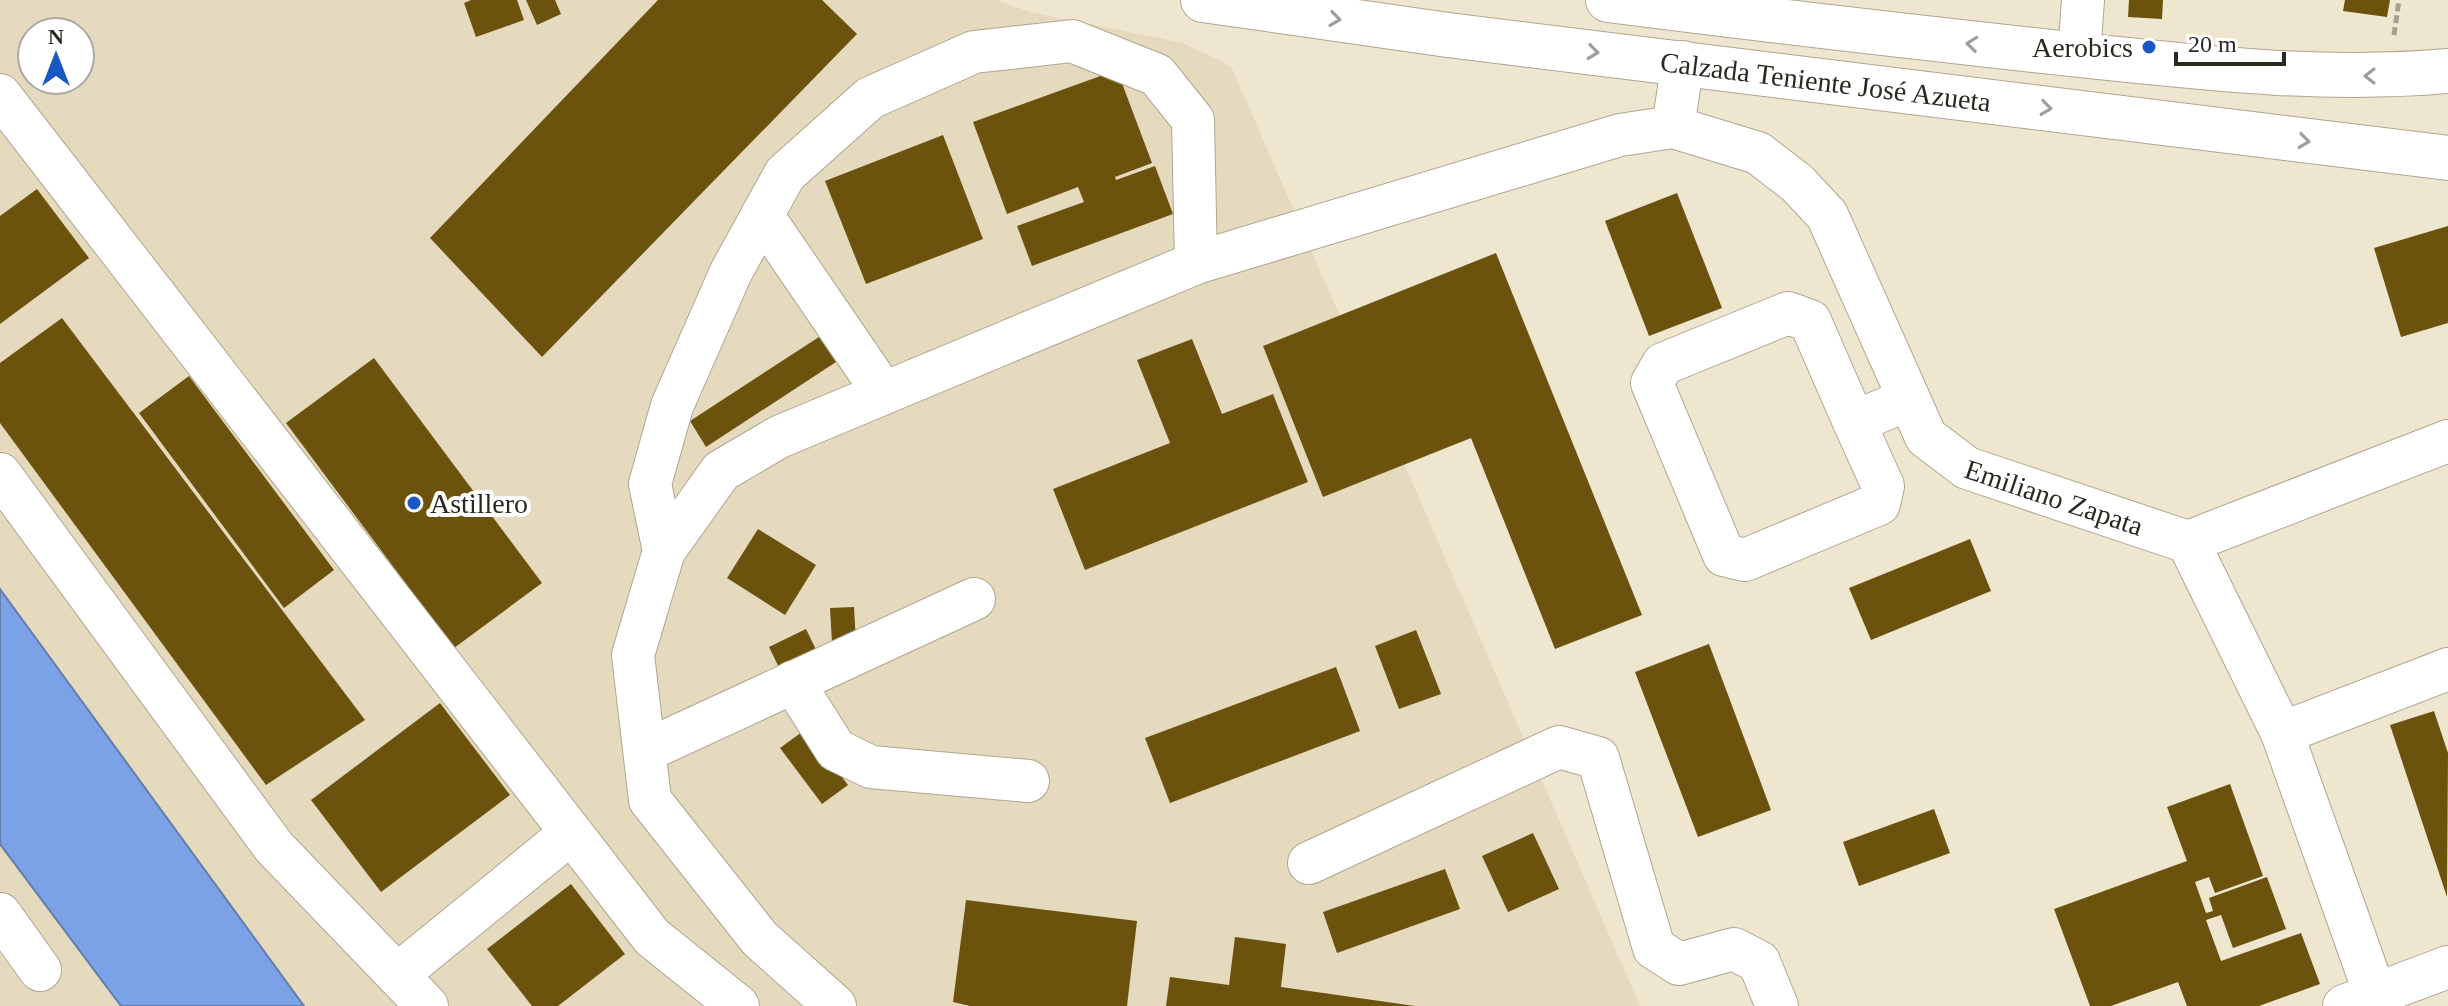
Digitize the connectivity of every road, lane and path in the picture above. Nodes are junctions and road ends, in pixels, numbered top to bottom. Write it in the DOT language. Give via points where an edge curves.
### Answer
graph roads {
  1 [pos="1205,0"];
  2 [pos="1608,0"];
  3 [pos="2083,0"];
  4 [pos="1704,6"];
  5 [pos="1849,16"];
  6 [pos="2079,55"];
  7 [pos="1683,62"];
  8 [pos="2448,71"];
  9 [pos="0,95"];
  10 [pos="1673,127"];
  11 [pos="2448,158"];
  12 [pos="762,215"];
  13 [pos="1196,263"];
  14 [pos="883,392"];
  15 [pos="1907,400"];
  16 [pos="1854,422"];
  17 [pos="2448,441"];
  18 [pos="0,474"];
  19 [pos="2188,542"];
  20 [pos="664,551"];
  21 [pos="974,599"];
  22 [pos="2448,669"];
  23 [pos="793,682"];
  24 [pos="2282,733"];
  25 [pos="645,751"];
  26 [pos="1028,781"];
  27 [pos="571,833"];
  28 [pos="1309,863"];
  29 [pos="0,914"];
  30 [pos="2448,967"];
  31 [pos="40,970"];
  32 [pos="397,975"];
  33 [pos="2360,1000"];
  34 [pos="427,1006"];
  35 [pos="738,1006"];
  36 [pos="835,1006"];
  37 [pos="1777,1006"];
  1 -- 7 [label="main road, Calzada Teniente José Azueta, one-way"];
  2 -- 4 [label="main road, Calzada Teniente José Azueta"];
  3 -- 6 [label="street"];
  4 -- 5 [label="main road, Calzada Teniente José Azueta"];
  6 -- 5 [label="main road, Calzada Teniente José Azueta, one-way"];
  8 -- 6 [label="main road, Calzada Teniente José Azueta, one-way" via="2290,76"];
  7 -- 10 [label="street"];
  7 -- 11 [label="main road, Calzada Teniente José Azueta, one-way"];
  9 -- 27 [label="street"];
  10 -- 13 [label="street" via="1620,135"];
  10 -- 15 [label="street, Emiliano Zapata" via="1758,153 1827,215"];
  12 -- 13 [label="street" via="785,174 870,98 974,52 1072,41 1157,75 1193,120"];
  12 -- 14 [label="street"];
  12 -- 20 [label="street" via="672,406 650,484"];
  13 -- 14 [label="street"];
  14 -- 20 [label="street" via="779,437 721,471"];
  15 -- 16 [label="street"];
  15 -- 19 [label="street, Emiliano Zapata" via="1926,437 1967,468"];
  16 -- 16 [label="street" via="1883,486 1879,504 1745,560 1724,555 1652,383 1663,364 1788,313 1810,321"];
  17 -- 19 [label="street"];
  18 -- 32 [label="street" via="274,847"];
  19 -- 24 [label="street"];
  20 -- 25 [label="street" via="633,655"];
  21 -- 23 [label="street"];
  22 -- 24 [label="street"];
  23 -- 25 [label="street"];
  23 -- 26 [label="street" via="836,750 871,767"];
  24 -- 33 [label="street"];
  25 -- 36 [label="street" via="650,800 760,939"];
  27 -- 32 [label="street"];
  27 -- 35 [label="street" via="652,937"];
  28 -- 37 [label="street" via="1559,747 1598,758 1654,948 1679,964 1734,949 1759,962"];
  29 -- 31 [label="street"];
  30 -- 33 [label="street"];
  32 -- 34 [label="street"];
}
